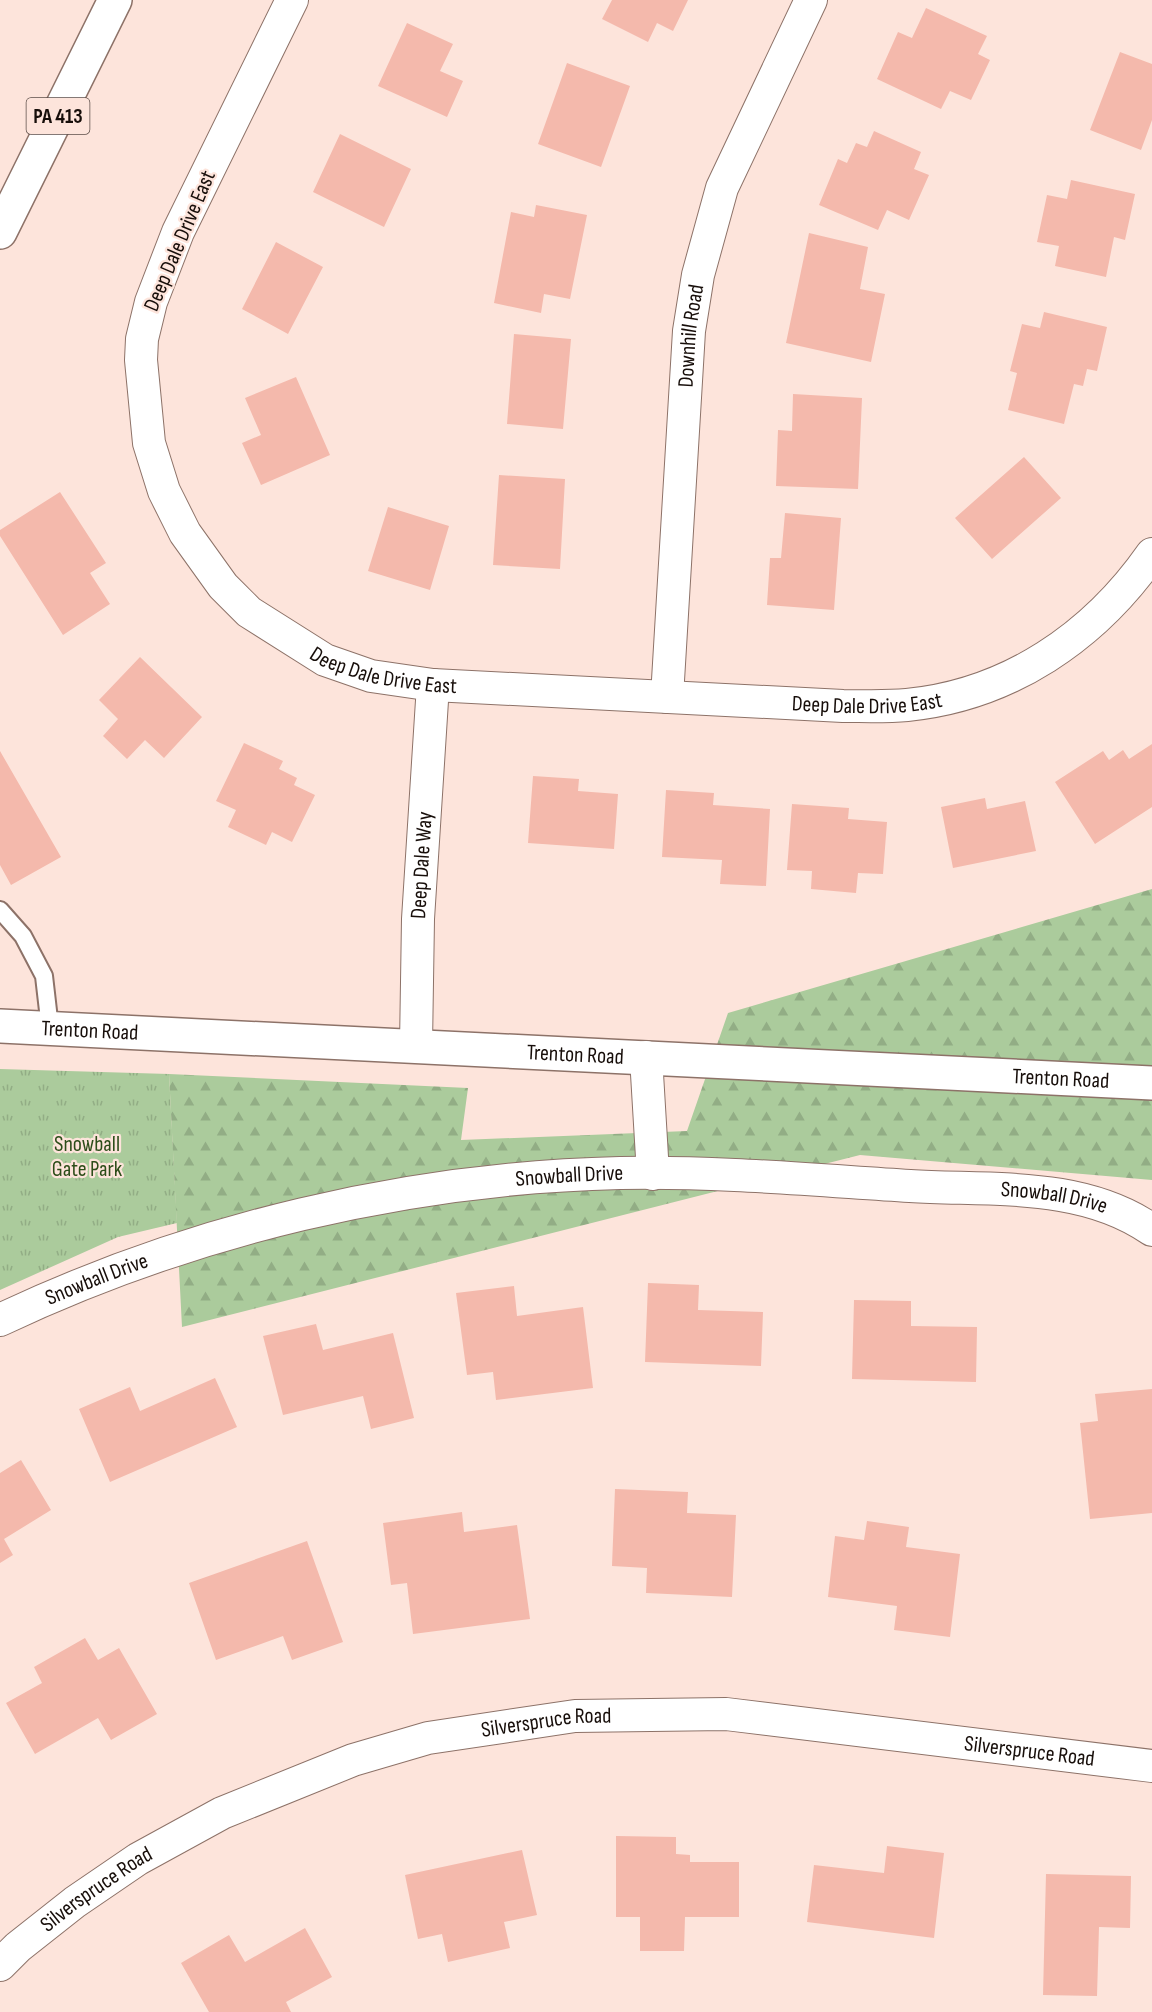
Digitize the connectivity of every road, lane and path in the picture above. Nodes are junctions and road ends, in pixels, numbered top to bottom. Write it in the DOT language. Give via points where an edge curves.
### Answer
graph roads {
  1 [pos="115,0"];
  2 [pos="292,0"];
  3 [pos="811,0"];
  4 [pos="0,232"];
  5 [pos="1152,554"];
  6 [pos="434,685"];
  7 [pos="667,697"];
  8 [pos="0,910"];
  9 [pos="0,1026"];
  10 [pos="50,1028"];
  11 [pos="416,1045"];
  12 [pos="646,1057"];
  13 [pos="1152,1083"];
  14 [pos="653,1174"];
  15 [pos="1152,1230"];
  16 [pos="0,1320"];
  17 [pos="1152,1766"];
  18 [pos="0,1965"];
  1 -- 4 [label="main road, PA 413"];
  2 -- 6 [label="street, Deep Dale Drive East" via="178,232 151,302 141,360 149,443 164,491 185,533 223,585 249,612 325,660 371,676"];
  3 -- 7 [label="street, Downhill Road" via="722,188 698,275 689,331"];
  5 -- 7 [label="street, Deep Dale Drive East" via="1104,614 1057,652 1000,683 952,698 906,705 843,706"];
  6 -- 7 [label="street, Deep Dale Drive East"];
  6 -- 11 [label="street, Deep Dale Way" via="418,919"];
  8 -- 10 [label="lane" via="23,936 44,976"];
  9 -- 10 [label="main road, Trenton Road"];
  10 -- 11 [label="main road, Trenton Road"];
  11 -- 12 [label="main road, Trenton Road"];
  12 -- 13 [label="main road, Trenton Road"];
  12 -- 14 [label="street"];
  14 -- 15 [label="street, Snowball Drive" via="1024,1189 1089,1202"];
  14 -- 16 [label="street, Snowball Drive" via="557,1176 432,1190 308,1213 179,1247 41,1300"];
  17 -- 18 [label="street, Silverspruce Road" via="726,1714 575,1716 428,1738 353,1760 222,1813 138,1858 75,1902"];
}
